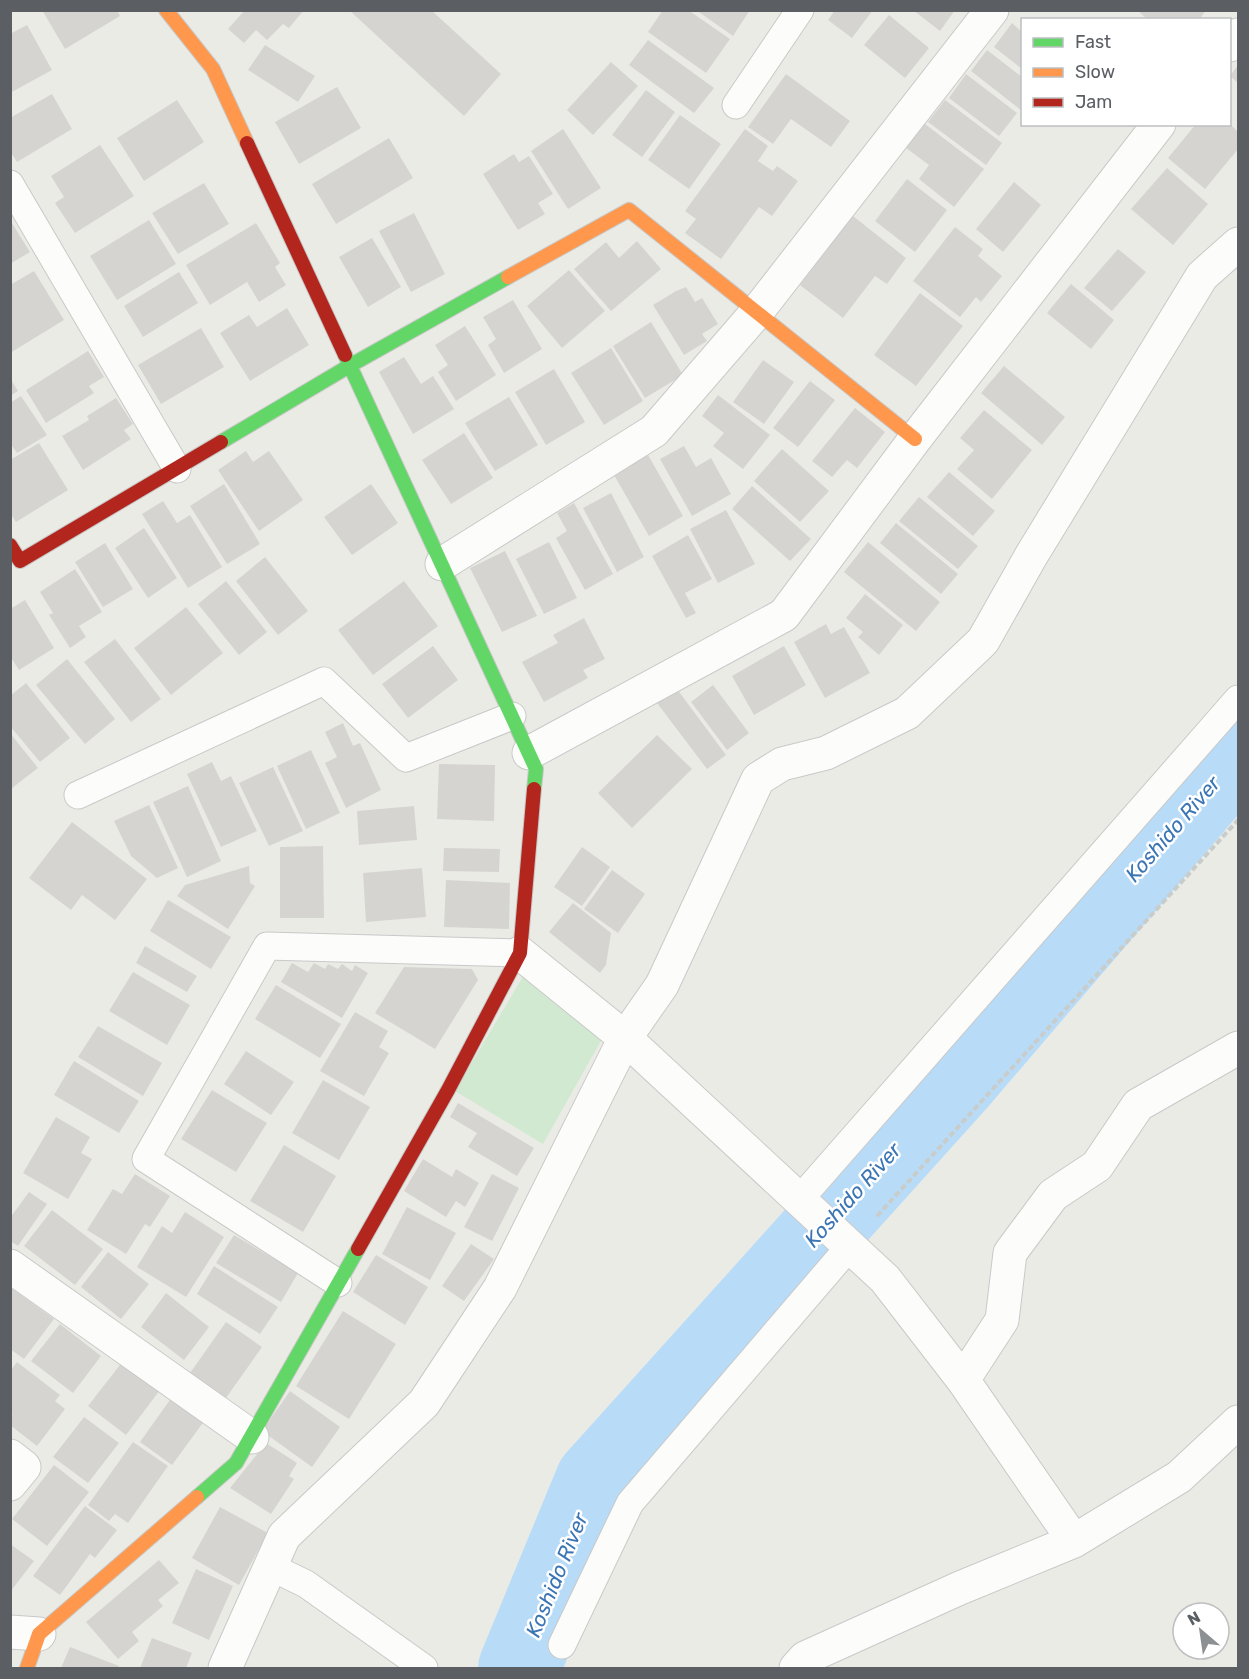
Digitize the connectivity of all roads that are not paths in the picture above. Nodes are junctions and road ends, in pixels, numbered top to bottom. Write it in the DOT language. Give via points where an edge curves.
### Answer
graph roads {
  1 [pos="166,10"];
  2 [pos="800,10"];
  3 [pos="992,10"];
  4 [pos="736,105"];
  5 [pos="1157,126"];
  6 [pos="11,185"];
  7 [pos="1239,244"];
  8 [pos="756,313"];
  9 [pos="351,365"];
  10 [pos="915,439"];
  11 [pos="177,469"];
  12 [pos="10,545"];
  13 [pos="442,564"];
  14 [pos="1239,699"];
  15 [pos="512,716"];
  16 [pos="529,753"];
  17 [pos="78,795"];
  18 [pos="520,953"];
  19 [pos="625,1038"];
  20 [pos="1239,1047"];
  21 [pos="799,1200"];
  22 [pos="850,1246"];
  23 [pos="10,1266"];
  24 [pos="338,1283"];
  25 [pos="963,1380"];
  26 [pos="1239,1422"];
  27 [pos="252,1437"];
  28 [pos="10,1456"];
  29 [pos="10,1484"];
  30 [pos="1074,1540"];
  31 [pos="270,1566"];
  32 [pos="25,1633"];
  33 [pos="562,1645"];
  34 [pos="806,1665"];
  35 [pos="27,1668"];
  36 [pos="225,1668"];
  37 [pos="424,1668"];
  1 -- 9 [label="street" via="213,69"];
  2 -- 4 [label="lane"];
  3 -- 8 [label="street"];
  5 -- 10 [label="street"];
  6 -- 11 [label="lane"];
  7 -- 19 [label="street" via="1202,276 982,641 907,713 826,753 782,764 758,779 662,985"];
  8 -- 9 [label="street" via="629,210"];
  8 -- 10 [label="street"];
  8 -- 13 [label="street" via="654,431"];
  9 -- 11 [label="street"];
  9 -- 13 [label="street"];
  10 -- 16 [label="street" via="784,615"];
  11 -- 12 [label="street" via="20,561"];
  13 -- 15 [label="street"];
  14 -- 21 [label="lane"];
  15 -- 16 [label="street"];
  15 -- 17 [label="lane" via="406,759 324,681"];
  16 -- 18 [label="street" via="536,769"];
  18 -- 19 [label="street"];
  18 -- 24 [label="street" via="448,1090"];
  18 -- 24 [label="lane" via="267,946 146,1159"];
  19 -- 21 [label="street"];
  19 -- 31 [label="street" via="500,1288 424,1403 284,1536"];
  20 -- 25 [label="street" via="1138,1106 1097,1166 1053,1195 1010,1253 1002,1320"];
  21 -- 22 [label="street"];
  22 -- 25 [label="street" via="885,1279"];
  22 -- 33 [label="lane" via="630,1503"];
  23 -- 27 [label="street"];
  24 -- 27 [label="street"];
  25 -- 30 [label="street"];
  26 -- 30 [label="street" via="1179,1477"];
  27 -- 32 [label="street" via="236,1463"];
  28 -- 29 [label="street" via="24,1467"];
  30 -- 34 [label="street" via="960,1587"];
  31 -- 36 [label="street"];
  31 -- 37 [label="lane" via="306,1584"];
  32 -- 35 [label="street"];
}
